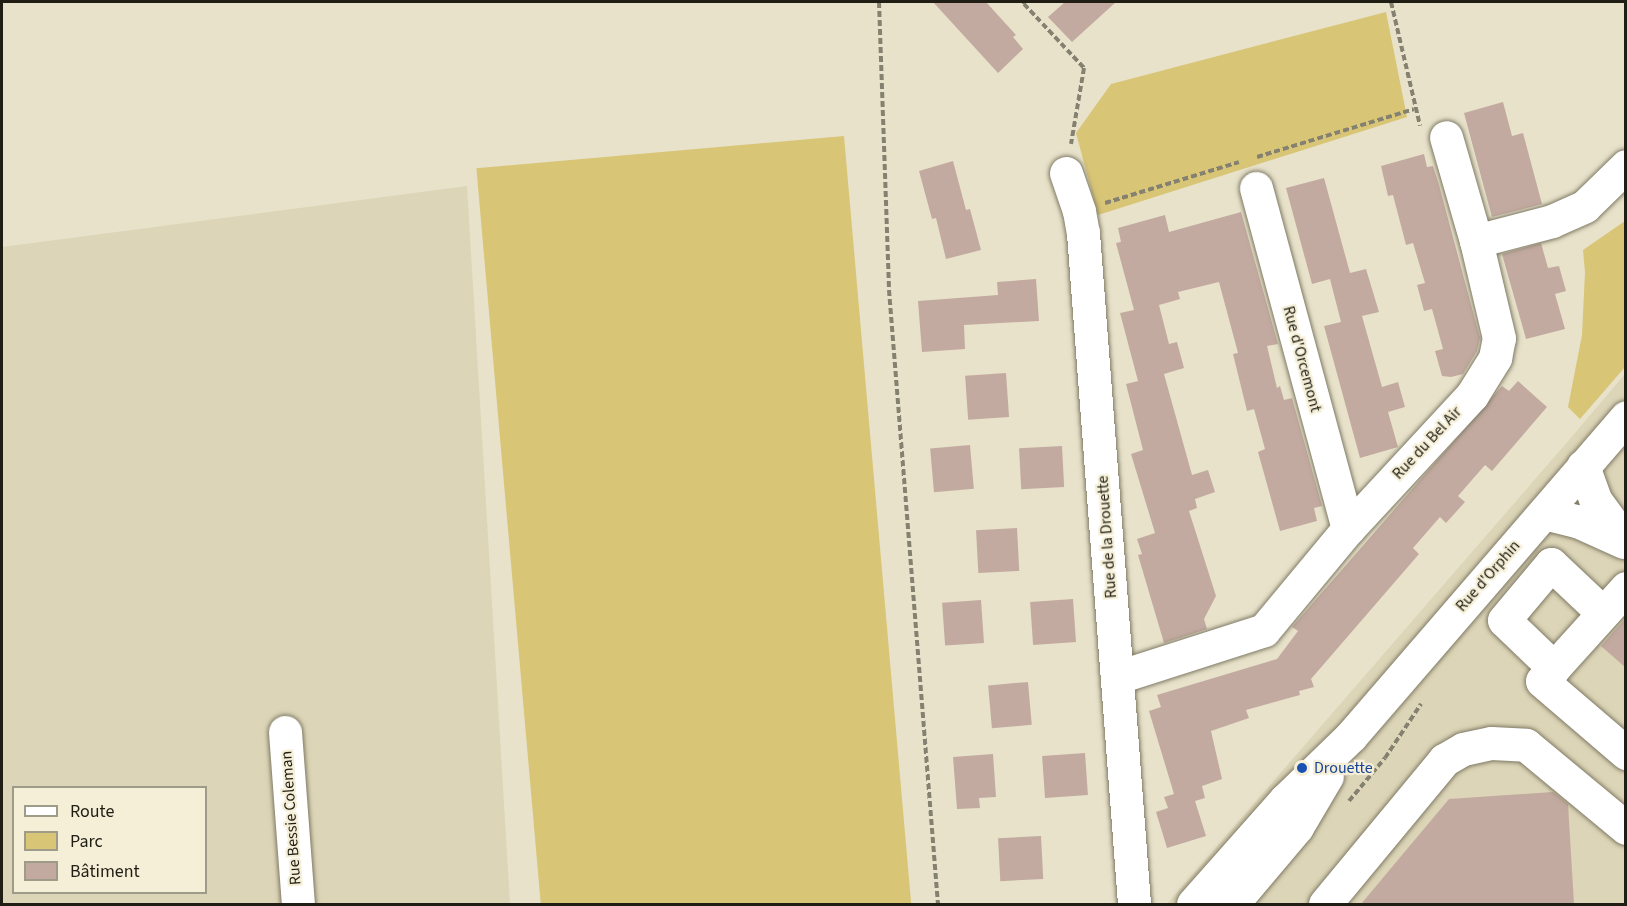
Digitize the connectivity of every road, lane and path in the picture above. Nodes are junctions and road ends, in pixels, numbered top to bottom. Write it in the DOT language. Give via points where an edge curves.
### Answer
graph roads {
  1 [pos="879,2"];
  2 [pos="1024,2"];
  3 [pos="1391,2"];
  4 [pos="1446,136"];
  5 [pos="1626,166"];
  6 [pos="1066,173"];
  7 [pos="1256,188"];
  8 [pos="1476,241"];
  9 [pos="1626,417"];
  10 [pos="1583,466"];
  11 [pos="1544,513"];
  12 [pos="1348,529"];
  13 [pos="1626,542"];
  14 [pos="1626,588"];
  15 [pos="1604,613"];
  16 [pos="1554,668"];
  17 [pos="1118,677"];
  18 [pos="285,732"];
  19 [pos="1351,736"];
  20 [pos="1626,753"];
  21 [pos="1626,828"];
  22 [pos="298,904"];
  23 [pos="938,904"];
  24 [pos="1134,904"];
  25 [pos="1193,904"];
  26 [pos="1232,904"];
  27 [pos="1324,904"];
  1 -- 23 [label="path" via="889,290"];
  2 -- 6 [label="path" via="1084,68"];
  3 -- 4 [label="path" via="1418,125"];
  4 -- 8 [label="street, Rue du Bel Air"];
  5 -- 8 [label="street" via="1585,206 1552,221"];
  6 -- 17 [label="street, Rue de la Drouette" via="1083,233"];
  7 -- 12 [label="street, Rue d'Orcemont"];
  8 -- 12 [label="street, Rue du Bel Air" via="1499,338 1495,358 1472,395"];
  9 -- 10 [label="street, Rue d'Orphin"];
  10 -- 11 [label="street, Rue d'Orphin"];
  10 -- 13 [label="street" via="1596,501"];
  11 -- 13 [label="street" via="1577,520"];
  11 -- 19 [label="street, Rue d'Orphin"];
  12 -- 17 [label="street, Rue du Bel Air" via="1264,630"];
  14 -- 15 [label="street"];
  15 -- 16 [label="street"];
  15 -- 16 [label="street" via="1551,564 1504,620"];
  16 -- 20 [label="street" via="1542,681"];
  17 -- 24 [label="street, Rue de la Drouette"];
  18 -- 22 [label="street, Rue Bessie Coleman"];
  19 -- 25 [label="street, Rue d'Orphin" via="1285,800"];
  19 -- 26 [label="street, Rue d'Orphin" via="1297,827"];
  21 -- 27 [label="street" via="1526,746 1491,743 1463,748 1444,760"];
}
